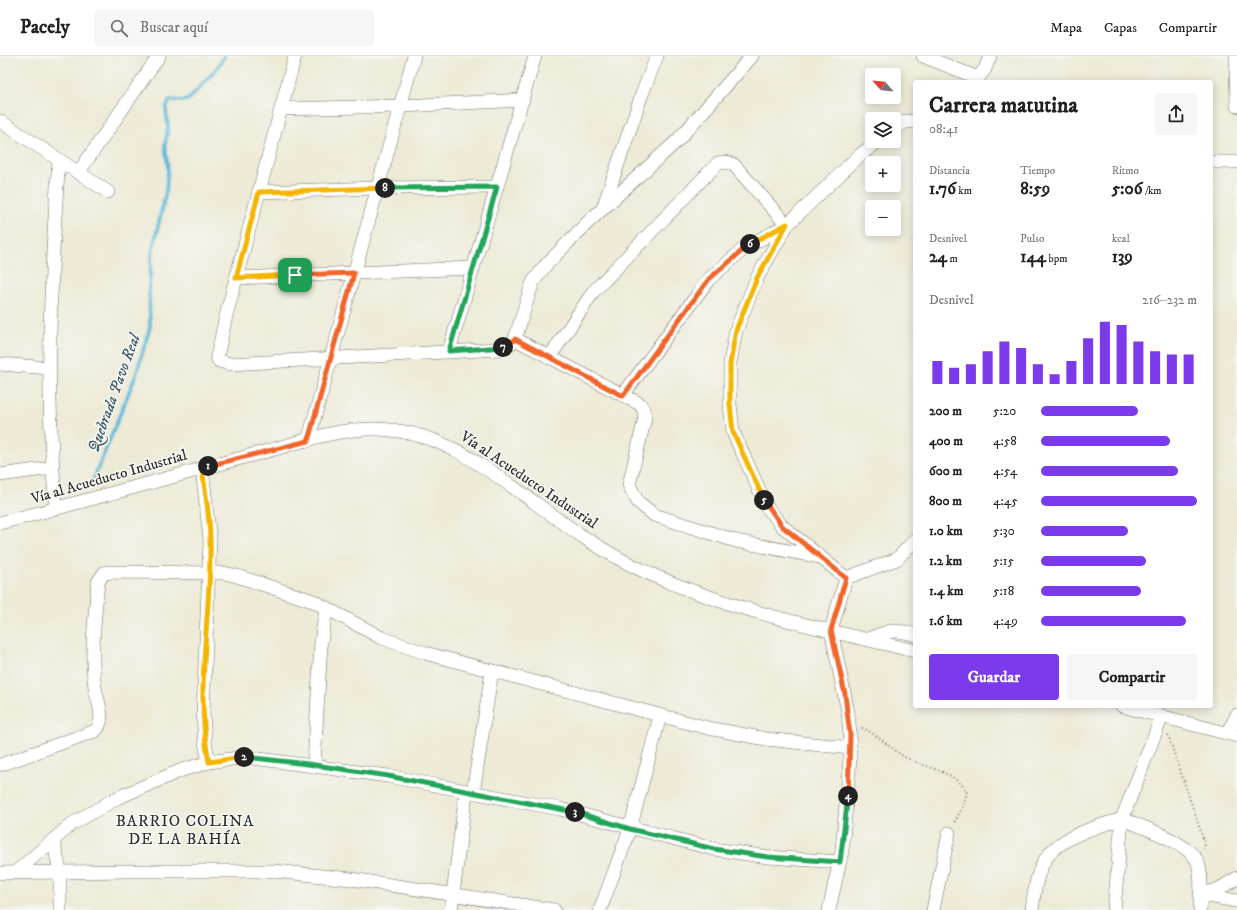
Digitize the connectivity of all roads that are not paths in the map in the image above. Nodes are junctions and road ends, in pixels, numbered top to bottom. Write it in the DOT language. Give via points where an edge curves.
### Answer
graph roads {
  1 [pos="159,56"];
  2 [pos="295,56"];
  3 [pos="414,56"];
  4 [pos="535,56"];
  5 [pos="657,56"];
  6 [pos="752,56"];
  7 [pos="923,56"];
  8 [pos="990,56"];
  9 [pos="1236,56"];
  10 [pos="523,100"];
  11 [pos="401,106"];
  12 [pos="1237,106"];
  13 [pos="281,109"];
  14 [pos="0,121"];
  15 [pos="913,122"];
  16 [pos="901,125"];
  17 [pos="870,148"];
  18 [pos="59,160"];
  19 [pos="1213,162"];
  20 [pos="1237,162"];
  21 [pos="78,173"];
  22 [pos="497,187"];
  23 [pos="378,188"];
  24 [pos="108,192"];
  25 [pos="259,192"];
  26 [pos="602,210"];
  27 [pos="787,224"];
  28 [pos="473,268"];
  29 [pos="354,273"];
  30 [pos="236,278"];
  31 [pos="515,339"];
  32 [pos="449,351"];
  33 [pos="549,358"];
  34 [pos="330,360"];
  35 [pos="0,364"];
  36 [pos="49,368"];
  37 [pos="623,396"];
  38 [pos="308,441"];
  39 [pos="52,468"];
  40 [pos="202,468"];
  41 [pos="0,475"];
  42 [pos="56,509"];
  43 [pos="0,523"];
  44 [pos="913,542"];
  45 [pos="822,557"];
  46 [pos="209,573"];
  47 [pos="846,578"];
  48 [pos="326,608"];
  49 [pos="831,630"];
  50 [pos="913,634"];
  51 [pos="868,639"];
  52 [pos="913,650"];
  53 [pos="492,671"];
  54 [pos="1130,708"];
  55 [pos="1237,715"];
  56 [pos="660,716"];
  57 [pos="1162,716"];
  58 [pos="1232,734"];
  59 [pos="850,748"];
  60 [pos="209,762"];
  61 [pos="0,765"];
  62 [pos="314,765"];
  63 [pos="469,793"];
  64 [pos="1122,819"];
  65 [pos="630,829"];
  66 [pos="949,833"];
  67 [pos="53,840"];
  68 [pos="840,862"];
  69 [pos="17,871"];
  70 [pos="60,871"];
  71 [pos="0,873"];
  72 [pos="1237,878"];
  73 [pos="454,895"];
  74 [pos="1200,895"];
  75 [pos="1237,901"];
  76 [pos="60,910"];
  77 [pos="451,910"];
  78 [pos="554,910"];
  79 [pos="600,910"];
  80 [pos="829,910"];
  81 [pos="933,910"];
  82 [pos="1032,910"];
  83 [pos="1114,910"];
  84 [pos="1200,910"];
  1 -- 21 [label="street"];
  2 -- 13 [label="street"];
  3 -- 11 [label="street"];
  4 -- 10 [label="street"];
  5 -- 26 [label="street"];
  6 -- 26 [label="street" via="678,140"];
  7 -- 8 [label="street" via="978,78"];
  9 -- 12 [label="street"];
  10 -- 11 [label="street"];
  10 -- 22 [label="street"];
  11 -- 13 [label="street"];
  11 -- 23 [label="street"];
  13 -- 25 [label="street"];
  14 -- 18 [label="street"];
  15 -- 16 [label="street" via="906,121"];
  17 -- 27 [label="street"];
  18 -- 21 [label="street"];
  18 -- 36 [label="street" via="54,222"];
  19 -- 20 [label="street"];
  21 -- 24 [label="street"];
  22 -- 23 [label="street"];
  22 -- 28 [label="street"];
  23 -- 25 [label="street"];
  23 -- 29 [label="street"];
  25 -- 30 [label="street"];
  26 -- 31 [label="street" via="537,276"];
  27 -- 33 [label="street" via="734,165 718,163 593,292"];
  27 -- 37 [label="street" via="746,247 709,279"];
  27 -- 45 [label="street" via="757,278 736,330 730,364 730,404 733,432 767,507 782,526"];
  28 -- 29 [label="street"];
  28 -- 32 [label="street"];
  29 -- 30 [label="street"];
  29 -- 34 [label="street"];
  30 -- 34 [label="street" via="217,352 219,361 230,364"];
  31 -- 32 [label="street" via="499,349"];
  31 -- 33 [label="street"];
  32 -- 34 [label="street"];
  33 -- 37 [label="street"];
  34 -- 38 [label="street"];
  35 -- 36 [label="street"];
  36 -- 39 [label="street"];
  37 -- 45 [label="street" via="640,404 644,410 645,418 629,485 638,502 654,516 736,541"];
  38 -- 40 [label="street, Vía al Acueducto Industrial"];
  38 -- 49 [label="street, Vía al Acueducto Industrial" via="347,432 376,429 434,439 476,461 562,522 629,564 671,583 759,612"];
  39 -- 41 [label="street"];
  39 -- 42 [label="street"];
  40 -- 42 [label="street, Vía al Acueducto Industrial"];
  40 -- 46 [label="street" via="210,540"];
  42 -- 43 [label="street, Vía al Acueducto Industrial"];
  44 -- 47 [label="street" via="897,559"];
  45 -- 47 [label="street"];
  46 -- 48 [label="street" via="224,573 251,580 294,593"];
  46 -- 60 [label="street" via="203,714"];
  46 -- 61 [label="street" via="104,573 98,582 92,649 95,688 101,716 99,727"];
  47 -- 49 [label="street"];
  48 -- 53 [label="street" via="382,638 425,653"];
  48 -- 62 [label="street" via="321,642"];
  49 -- 51 [label="street, Vía al Acueducto Industrial"];
  49 -- 59 [label="street" via="849,724"];
  50 -- 51 [label="street" via="890,630"];
  51 -- 52 [label="street, Vía al Acueducto Industrial"];
  53 -- 56 [label="street"];
  53 -- 63 [label="street"];
  54 -- 57 [label="street"];
  55 -- 58 [label="street"];
  56 -- 59 [label="street" via="760,738"];
  56 -- 65 [label="street"];
  57 -- 58 [label="street"];
  57 -- 64 [label="street"];
  59 -- 68 [label="street" via="846,821"];
  60 -- 62 [label="street" via="245,756"];
  60 -- 67 [label="street" via="182,770 116,798 72,824"];
  62 -- 63 [label="street" via="388,776"];
  63 -- 65 [label="street" via="587,815"];
  63 -- 73 [label="street"];
  64 -- 74 [label="street" via="1187,849 1194,855 1200,875"];
  64 -- 82 [label="street" via="1082,832 1050,852 1040,872"];
  64 -- 83 [label="street"];
  65 -- 68 [label="street" via="714,849 768,857"];
  65 -- 79 [label="street"];
  66 -- 81 [label="street"];
  67 -- 69 [label="street"];
  67 -- 70 [label="street"];
  68 -- 80 [label="street"];
  69 -- 70 [label="street"];
  69 -- 71 [label="street"];
  70 -- 73 [label="street" via="274,871 351,879"];
  70 -- 76 [label="street"];
  72 -- 74 [label="street"];
  73 -- 77 [label="street"];
  73 -- 78 [label="street"];
  74 -- 75 [label="street"];
  74 -- 84 [label="street"];
}
